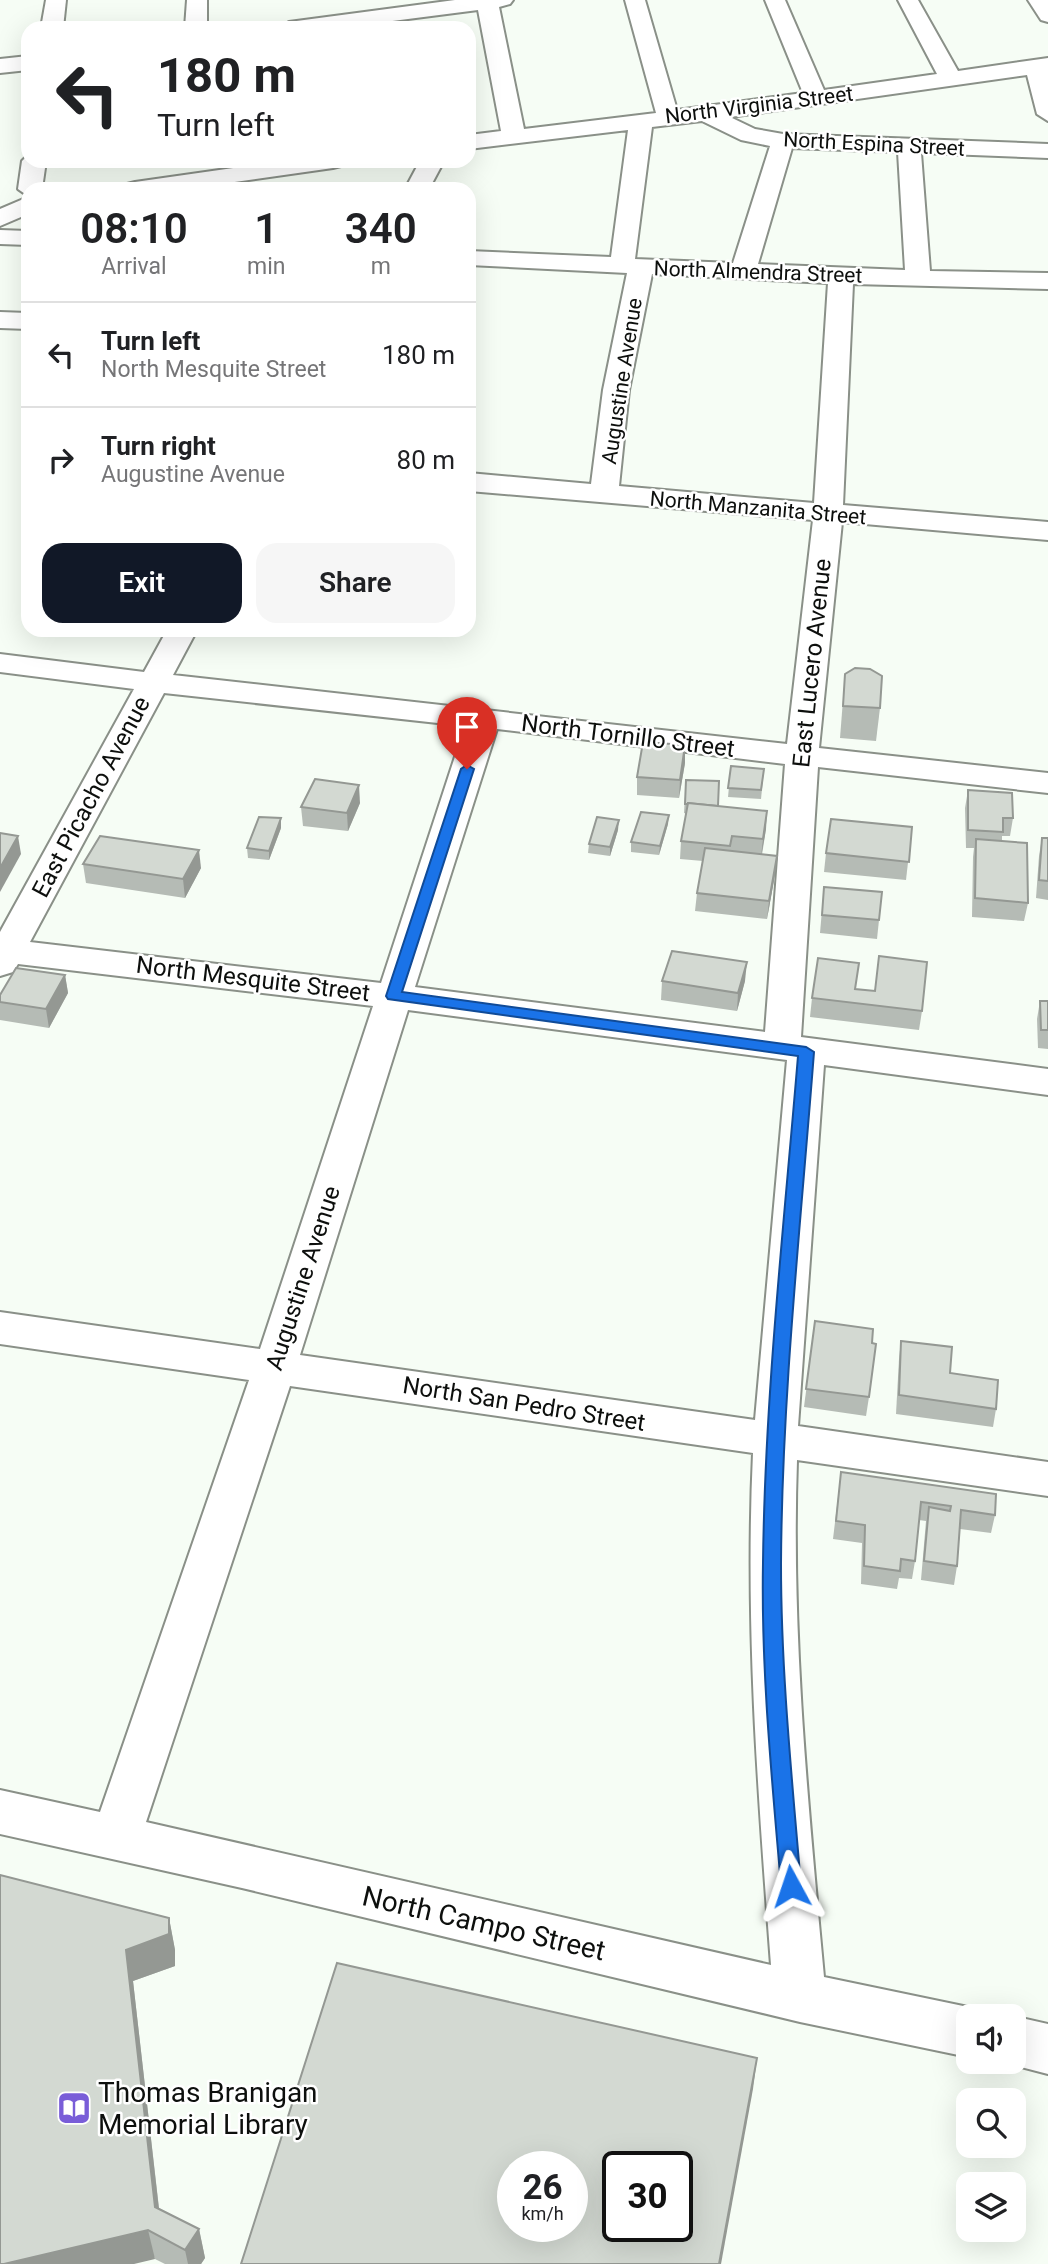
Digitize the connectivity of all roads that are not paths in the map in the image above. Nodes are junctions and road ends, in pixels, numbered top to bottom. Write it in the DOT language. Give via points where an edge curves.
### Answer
graph roads {
  1 [pos="56,0"];
  2 [pos="197,0"];
  3 [pos="635,0"];
  4 [pos="775,0"];
  5 [pos="908,0"];
  6 [pos="1038,0"];
  7 [pos="493,1"];
  8 [pos="341,16"];
  9 [pos="1048,16"];
  10 [pos="53,21"];
  11 [pos="197,21"];
  12 [pos="319,21"];
  13 [pos="21,64"];
  14 [pos="0,66"];
  15 [pos="1042,66"];
  16 [pos="951,79"];
  17 [pos="816,98"];
  18 [pos="705,114"];
  19 [pos="1048,114"];
  20 [pos="668,117"];
  21 [pos="641,121"];
  22 [pos="514,137"];
  23 [pos="476,141"];
  24 [pos="783,141"];
  25 [pos="909,147"];
  26 [pos="1048,151"];
  27 [pos="284,168"];
  28 [pos="184,182"];
  29 [pos="21,205"];
  30 [pos="21,208"];
  31 [pos="0,209"];
  32 [pos="0,219"];
  33 [pos="0,237"];
  34 [pos="21,238"];
  35 [pos="476,258"];
  36 [pos="631,266"];
  37 [pos="743,271"];
  38 [pos="841,276"];
  39 [pos="918,278"];
  40 [pos="1048,281"];
  41 [pos="0,320"];
  42 [pos="21,321"];
  43 [pos="476,483"];
  44 [pos="604,495"];
  45 [pos="828,514"];
  46 [pos="1048,531"];
  47 [pos="178,637"];
  48 [pos="0,663"];
  49 [pos="152,684"];
  50 [pos="484,718"];
  51 [pos="802,758"];
  52 [pos="1048,783"];
  53 [pos="3,955"];
  54 [pos="393,996"];
  55 [pos="794,1051"];
  56 [pos="1048,1082"];
  57 [pos="0,1328"];
  58 [pos="275,1367"];
  59 [pos="776,1441"];
  60 [pos="1048,1479"];
  61 [pos="0,1812"];
  62 [pos="116,1836"];
  63 [pos="800,1998"];
  64 [pos="956,2030"];
  65 [pos="1026,2044"];
  66 [pos="1048,2049"];
  1 -- 10 [label="street"];
  2 -- 11 [label="street"];
  3 -- 20 [label="street"];
  4 -- 17 [label="street"];
  5 -- 16 [label="street"];
  6 -- 9 [label="street"];
  7 -- 8 [label="street"];
  7 -- 22 [label="street"];
  8 -- 12 [label="street"];
  13 -- 14 [label="street"];
  15 -- 16 [label="street, North Virginia Street"];
  15 -- 19 [label="street"];
  16 -- 17 [label="street, North Virginia Street"];
  17 -- 18 [label="street, North Virginia Street"];
  18 -- 20 [label="street, North Virginia Street"];
  18 -- 24 [label="street, North Espina Street" via="749,135"];
  20 -- 21 [label="street, North Virginia Street"];
  21 -- 22 [label="street, North Virginia Street"];
  21 -- 36 [label="street, Augustine Avenue"];
  22 -- 23 [label="street, North Virginia Street"];
  24 -- 25 [label="street, North Espina Street"];
  24 -- 37 [label="street"];
  25 -- 26 [label="street, North Espina Street"];
  25 -- 39 [label="street"];
  27 -- 28 [label="street"];
  29 -- 31 [label="street"];
  30 -- 32 [label="street"];
  33 -- 34 [label="street"];
  35 -- 36 [label="street, North Almendra Street"];
  36 -- 37 [label="street, North Almendra Street"];
  36 -- 44 [label="street, Augustine Avenue"];
  37 -- 38 [label="street, North Almendra Street"];
  38 -- 39 [label="street, North Almendra Street"];
  38 -- 45 [label="street, East Lucero Avenue"];
  39 -- 40 [label="street, North Almendra Street"];
  41 -- 42 [label="street"];
  43 -- 44 [label="street, North Manzanita Street"];
  44 -- 45 [label="street, North Manzanita Street"];
  45 -- 46 [label="street, North Manzanita Street"];
  45 -- 51 [label="street, East Lucero Avenue"];
  47 -- 49 [label="street, East Picacho Avenue"];
  48 -- 49 [label="street, North Tornillo Street"];
  49 -- 50 [label="street, North Tornillo Street"];
  49 -- 53 [label="street, East Picacho Avenue"];
  50 -- 51 [label="street, North Tornillo Street"];
  50 -- 54 [label="street, Augustine Avenue"];
  51 -- 52 [label="street, North Tornillo Street"];
  51 -- 55 [label="street, East Lucero Avenue"];
  53 -- 54 [label="street, North Mesquite Street"];
  54 -- 55 [label="street, North Mesquite Street"];
  54 -- 58 [label="street, Augustine Avenue"];
  55 -- 56 [label="street, North Mesquite Street"];
  55 -- 59 [label="street, East Lucero Avenue"];
  57 -- 58 [label="street, North San Pedro Street"];
  58 -- 59 [label="street, North San Pedro Street"];
  58 -- 62 [label="street, Augustine Avenue"];
  59 -- 60 [label="street, North San Pedro Street"];
  59 -- 63 [label="street, East Lucero Avenue" via="772,1565 775,1691"];
  61 -- 62 [label="street, North Campo Street"];
  62 -- 63 [label="street, North Campo Street"];
  63 -- 64 [label="street, North Campo Street"];
  65 -- 66 [label="street"];
}
